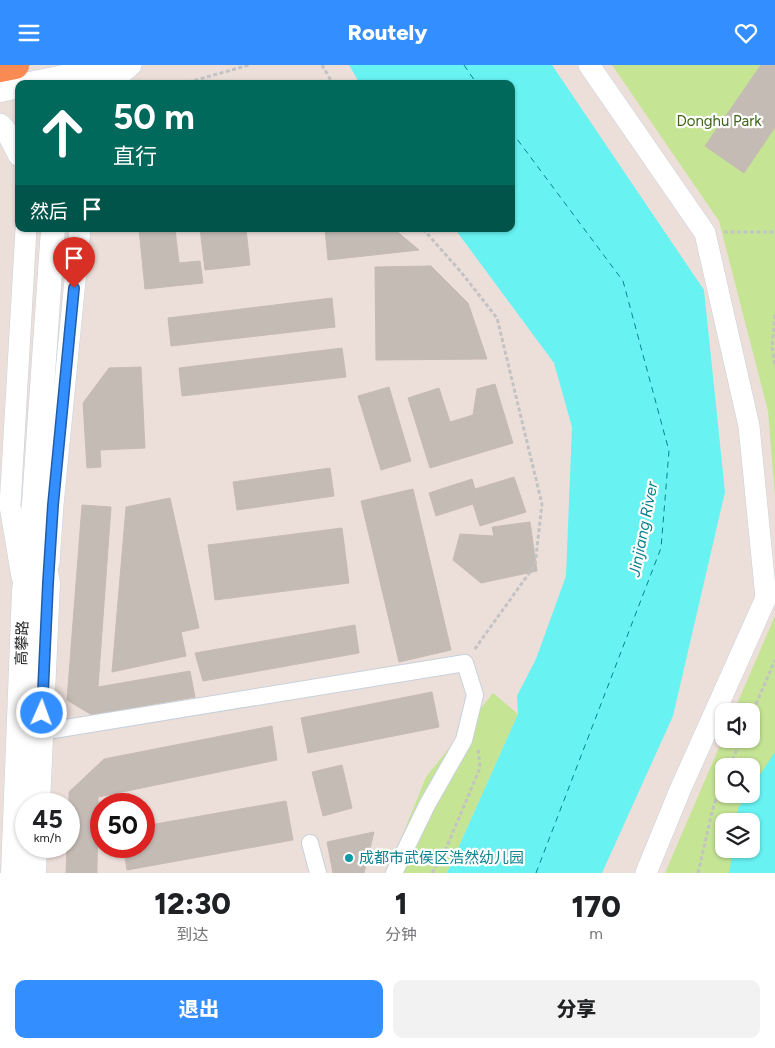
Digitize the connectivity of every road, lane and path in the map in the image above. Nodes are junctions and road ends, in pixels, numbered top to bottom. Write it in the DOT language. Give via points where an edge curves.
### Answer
graph roads {
  1 [pos="15,65"];
  2 [pos="122,65"];
  3 [pos="131,65"];
  4 [pos="248,65"];
  5 [pos="322,65"];
  6 [pos="589,65"];
  7 [pos="0,68"];
  8 [pos="49,80"];
  9 [pos="114,80"];
  10 [pos="196,80"];
  11 [pos="331,80"];
  12 [pos="15,87"];
  13 [pos="0,90"];
  14 [pos="0,124"];
  15 [pos="15,148"];
  16 [pos="26,232"];
  17 [pos="52,232"];
  18 [pos="80,232"];
  19 [pos="426,232"];
  20 [pos="775,232"];
  21 [pos="705,233"];
  22 [pos="775,315"];
  23 [pos="775,367"];
  24 [pos="34,503"];
  25 [pos="48,583"];
  26 [pos="24,591"];
  27 [pos="775,660"];
  28 [pos="465,663"];
  29 [pos="756,703"];
  30 [pos="41,731"];
  31 [pos="478,741"];
  32 [pos="38,793"];
  33 [pos="715,802"];
  34 [pos="310,843"];
  35 [pos="35,858"];
  36 [pos="13,873"];
  37 [pos="34,873"];
  38 [pos="318,873"];
  39 [pos="394,873"];
  40 [pos="432,873"];
  41 [pos="646,873"];
  42 [pos="698,873"];
  1 -- 7 [label="highway"];
  2 -- 8 [label="main road"];
  3 -- 9 [label="street"];
  4 -- 10 [label="path"];
  5 -- 11 [label="path"];
  6 -- 21 [label="street"];
  12 -- 13 [label="main road"];
  14 -- 15 [label="street"];
  16 -- 26 [label="street" via="10,506"];
  17 -- 24 [label="main road, 高攀路"];
  18 -- 25 [label="street"];
  19 -- 28 [label="path" via="497,318 542,505 535,565"];
  20 -- 21 [label="path"];
  21 -- 41 [label="street" via="749,426 766,598"];
  22 -- 23 [label="path" via="772,346"];
  24 -- 25 [label="main road, 高攀路"];
  24 -- 26 [label="main road, 高攀路"];
  25 -- 30 [label="main road, 高攀路"];
  26 -- 36 [label="main road, 高攀路"];
  27 -- 29 [label="path"];
  28 -- 30 [label="street"];
  28 -- 39 [label="street" via="475,695 464,740"];
  30 -- 32 [label="main road, 高攀路"];
  31 -- 40 [label="path" via="480,768 445,851"];
  33 -- 42 [label="path"];
  34 -- 38 [label="street"];
  35 -- 37 [label="main road"];
}
